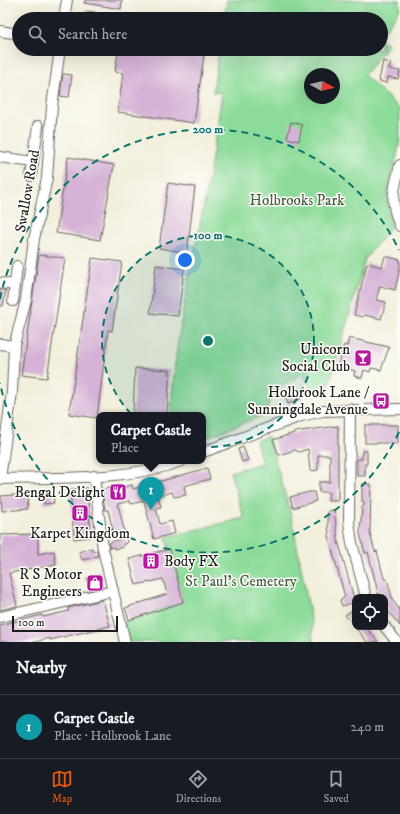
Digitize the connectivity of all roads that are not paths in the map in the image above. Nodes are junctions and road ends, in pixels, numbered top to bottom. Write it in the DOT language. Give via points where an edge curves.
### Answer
graph roads {
  1 [pos="67,0"];
  2 [pos="65,12"];
  3 [pos="0,31"];
  4 [pos="12,33"];
  5 [pos="59,56"];
  6 [pos="38,126"];
  7 [pos="0,157"];
  8 [pos="33,162"];
  9 [pos="400,169"];
  10 [pos="31,176"];
  11 [pos="400,226"];
  12 [pos="17,266"];
  13 [pos="0,283"];
  14 [pos="14,285"];
  15 [pos="13,301"];
  16 [pos="0,344"];
  17 [pos="14,346"];
  18 [pos="400,409"];
  19 [pos="350,410"];
  20 [pos="206,451"];
  21 [pos="172,464"];
  22 [pos="94,476"];
  23 [pos="0,479"];
  24 [pos="113,591"];
  25 [pos="365,594"];
  26 [pos="0,617"];
  27 [pos="387,630"];
  28 [pos="125,642"];
  29 [pos="397,642"];
  1 -- 2 [label="street"];
  3 -- 4 [label="street"];
  5 -- 17 [label="street, Swallow Road" via="52,106 47,178 35,233 26,300"];
  6 -- 8 [label="street"];
  7 -- 8 [label="street"];
  8 -- 10 [label="street"];
  9 -- 11 [label="street" via="393,193 393,204"];
  12 -- 14 [label="street"];
  13 -- 14 [label="street"];
  14 -- 15 [label="street"];
  16 -- 17 [label="street"];
  17 -- 23 [label="street, Swallow Road" via="12,392"];
  18 -- 19 [label="street"];
  19 -- 20 [label="street" via="323,411 301,416"];
  19 -- 25 [label="street" via="349,522"];
  21 -- 22 [label="street" via="151,471"];
  22 -- 23 [label="street"];
  22 -- 24 [label="street" via="103,549"];
  24 -- 26 [label="street"];
  24 -- 28 [label="street"];
  27 -- 29 [label="street"];
}
